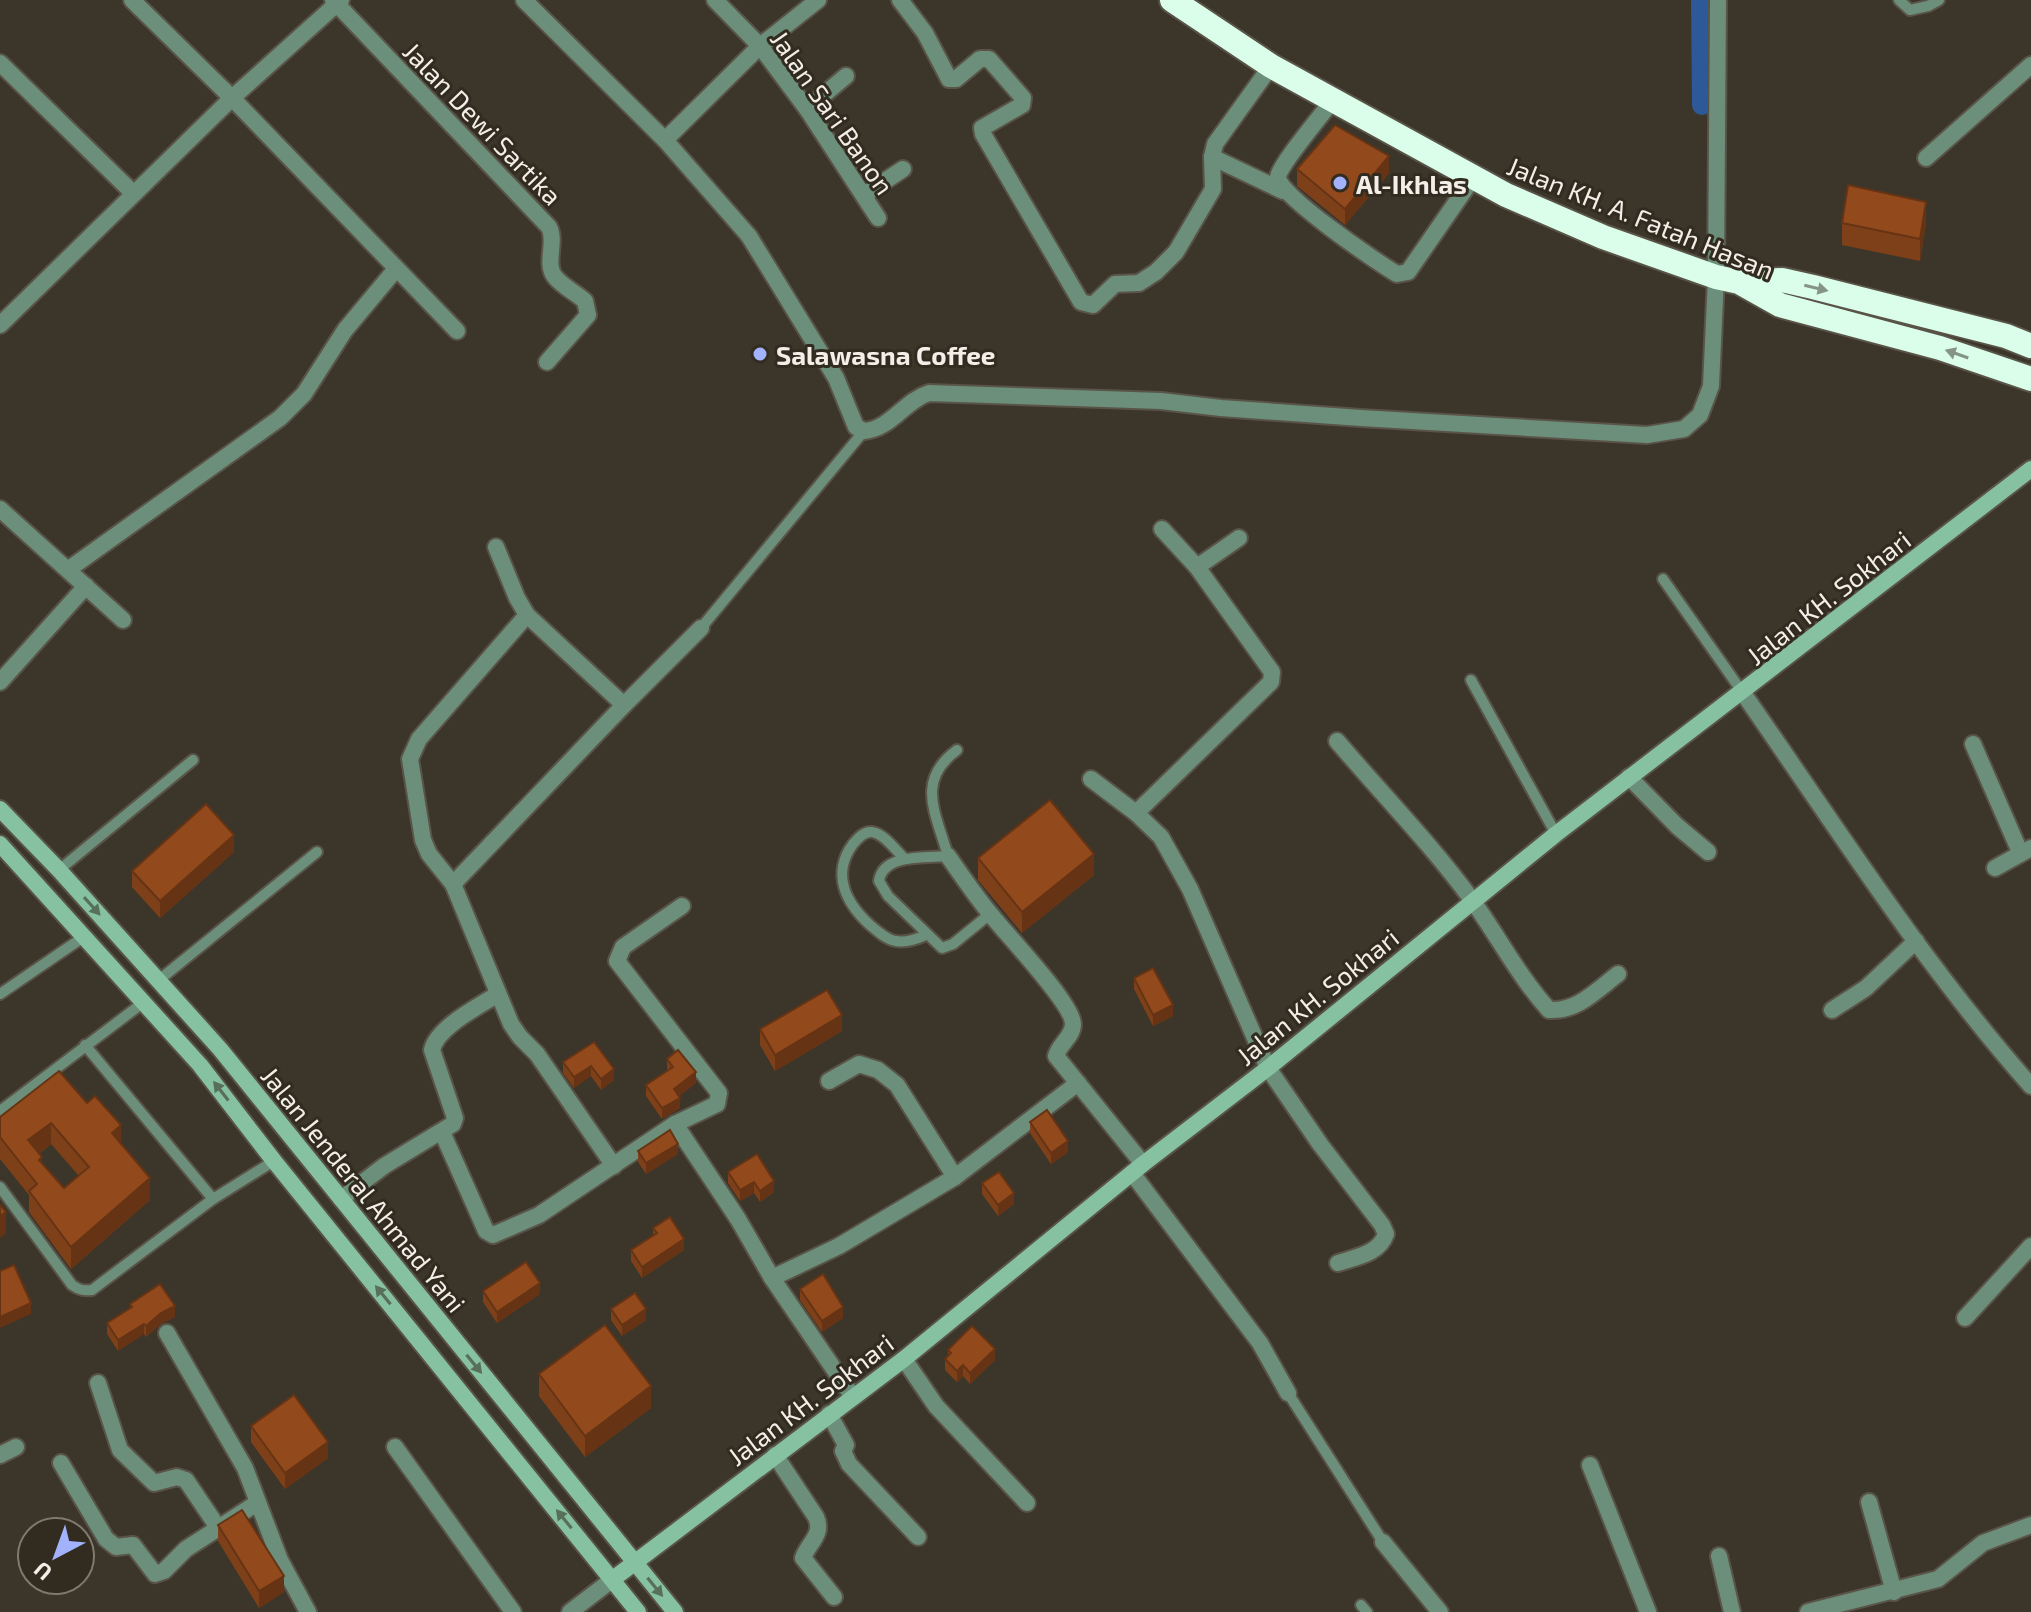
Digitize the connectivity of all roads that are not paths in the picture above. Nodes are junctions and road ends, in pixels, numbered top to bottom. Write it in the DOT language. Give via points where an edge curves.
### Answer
graph roads {
  1 [pos="132,0"];
  2 [pos="524,0"];
  3 [pos="715,0"];
  4 [pos="818,0"];
  5 [pos="900,0"];
  6 [pos="1172,0"];
  7 [pos="1718,0"];
  8 [pos="1899,0"];
  9 [pos="1939,0"];
  10 [pos="337,1"];
  11 [pos="760,46"];
  12 [pos="0,63"];
  13 [pos="2031,65"];
  14 [pos="1271,66"];
  15 [pos="846,76"];
  16 [pos="232,98"];
  17 [pos="1332,101"];
  18 [pos="807,109"];
  19 [pos="665,140"];
  20 [pos="1212,157"];
  21 [pos="1926,158"];
  22 [pos="903,169"];
  23 [pos="1473,178"];
  24 [pos="1283,191"];
  25 [pos="133,193"];
  26 [pos="864,195"];
  27 [pos="878,218"];
  28 [pos="396,269"];
  29 [pos="1727,280"];
  30 [pos="0,325"];
  31 [pos="457,331"];
  32 [pos="2031,333"];
  33 [pos="2006,336"];
  34 [pos="2031,346"];
  35 [pos="547,362"];
  36 [pos="2031,379"];
  37 [pos="864,431"];
  38 [pos="2031,469"];
  39 [pos="0,509"];
  40 [pos="1162,529"];
  41 [pos="1239,538"];
  42 [pos="496,547"];
  43 [pos="1197,567"];
  44 [pos="69,569"];
  45 [pos="1663,579"];
  46 [pos="86,586"];
  47 [pos="527,615"];
  48 [pos="123,620"];
  49 [pos="701,628"];
  50 [pos="1471,680"];
  51 [pos="0,682"];
  52 [pos="1743,693"];
  53 [pos="624,705"];
  54 [pos="1337,741"];
  55 [pos="1973,744"];
  56 [pos="957,750"];
  57 [pos="193,760"];
  58 [pos="1629,777"];
  59 [pos="1091,779"];
  60 [pos="0,809"];
  61 [pos="1136,813"];
  62 [pos="1556,834"];
  63 [pos="0,844"];
  64 [pos="2026,850"];
  65 [pos="317,852"];
  66 [pos="1708,852"];
  67 [pos="948,856"];
  68 [pos="905,859"];
  69 [pos="1995,868"];
  70 [pos="59,870"];
  71 [pos="453,884"];
  72 [pos="1473,900"];
  73 [pos="682,906"];
  74 [pos="990,914"];
  75 [pos="926,935"];
  76 [pos="85,936"];
  77 [pos="1916,941"];
  78 [pos="1618,974"];
  79 [pos="159,980"];
  80 [pos="0,994"];
  81 [pos="498,994"];
  82 [pos="144,1002"];
  83 [pos="1832,1010"];
  84 [pos="85,1045"];
  85 [pos="220,1049"];
  86 [pos="200,1065"];
  87 [pos="1268,1068"];
  88 [pos="829,1081"];
  89 [pos="1078,1083"];
  90 [pos="2031,1086"];
  91 [pos="0,1111"];
  92 [pos="675,1124"];
  93 [pos="442,1132"];
  94 [pos="274,1161"];
  95 [pos="614,1166"];
  96 [pos="1137,1168"];
  97 [pos="955,1177"];
  98 [pos="0,1187"];
  99 [pos="213,1199"];
  100 [pos="341,1199"];
  101 [pos="2031,1246"];
  102 [pos="1338,1263"];
  103 [pos="772,1278"];
  104 [pos="1965,1318"];
  105 [pos="167,1333"];
  106 [pos="904,1359"];
  107 [pos="98,1383"];
  108 [pos="1288,1393"];
  109 [pos="853,1397"];
  110 [pos="829,1414"];
  111 [pos="16,1447"];
  112 [pos="395,1447"];
  113 [pos="0,1455"];
  114 [pos="775,1455"];
  115 [pos="61,1463"];
  116 [pos="1590,1465"];
  117 [pos="1869,1502"];
  118 [pos="257,1503"];
  119 [pos="1027,1503"];
  120 [pos="2031,1525"];
  121 [pos="219,1529"];
  122 [pos="918,1537"];
  123 [pos="1383,1542"];
  124 [pos="1719,1556"];
  125 [pos="635,1563"];
  126 [pos="613,1579"];
  127 [pos="1894,1592"];
  128 [pos="834,1597"];
  129 [pos="308,1612"];
  130 [pos="513,1612"];
  131 [pos="570,1612"];
  132 [pos="638,1612"];
  133 [pos="675,1612"];
  134 [pos="1440,1612"];
  135 [pos="1648,1612"];
  136 [pos="1732,1612"];
  137 [pos="1808,1612"];
  1 -- 16 [label="street"];
  2 -- 19 [label="street"];
  3 -- 11 [label="street, Jalan Sari Banon"];
  4 -- 11 [label="street"];
  5 -- 20 [label="street" via="949,79 980,59 989,59 1023,98 1022,105 982,128 983,134 1081,302 1093,305 1115,284 1139,283 1176,252 1213,189"];
  6 -- 14 [label="highway, Jalan KH. A. Fatah Hasan"];
  7 -- 29 [label="street"];
  8 -- 9 [label="lane" via="1910,10"];
  10 -- 16 [label="street"];
  10 -- 35 [label="street, Jalan Dewi Sartika" via="549,227 554,277 585,301 588,315"];
  11 -- 18 [label="street, Jalan Sari Banon"];
  11 -- 19 [label="street"];
  12 -- 25 [label="street"];
  13 -- 21 [label="street"];
  14 -- 17 [label="highway, Jalan KH. A. Fatah Hasan"];
  14 -- 20 [label="street" via="1215,144"];
  15 -- 18 [label="street"];
  16 -- 25 [label="street"];
  16 -- 28 [label="street"];
  17 -- 23 [label="highway, Jalan KH. A. Fatah Hasan"];
  17 -- 24 [label="street" via="1282,168 1278,177"];
  18 -- 26 [label="street, Jalan Sari Banon"];
  19 -- 37 [label="street" via="749,236 836,378 856,427"];
  20 -- 24 [label="street"];
  22 -- 26 [label="street"];
  23 -- 24 [label="street" via="1401,275"];
  23 -- 29 [label="highway, Jalan KH. A. Fatah Hasan" via="1603,237"];
  25 -- 30 [label="street"];
  26 -- 27 [label="street, Jalan Sari Banon"];
  28 -- 31 [label="street"];
  28 -- 44 [label="street" via="345,330 304,394 280,418"];
  29 -- 33 [label="highway, one-way" via="1782,280"];
  36 -- 29 [label="highway, Jalan KH. A. Fatah Hasan, one-way" via="1940,348 1780,305"];
  29 -- 37 [label="street" via="1711,386 1700,415 1684,429 1631,435 1121,398 929,393 883,426"];
  32 -- 33 [label="highway"];
  33 -- 34 [label="highway"];
  37 -- 49 [label="lane"];
  38 -- 52 [label="main road, Jalan KH. Sokhari"];
  39 -- 44 [label="street"];
  40 -- 43 [label="street"];
  41 -- 43 [label="street"];
  42 -- 47 [label="street"];
  43 -- 61 [label="street" via="1272,672 1271,682"];
  44 -- 46 [label="street"];
  45 -- 52 [label="lane"];
  46 -- 48 [label="street"];
  46 -- 51 [label="street"];
  47 -- 53 [label="street"];
  47 -- 71 [label="street" via="419,739 410,759 423,840"];
  49 -- 53 [label="street"];
  50 -- 62 [label="lane"];
  52 -- 58 [label="main road, Jalan KH. Sokhari"];
  52 -- 77 [label="street"];
  53 -- 71 [label="street"];
  54 -- 72 [label="street"];
  55 -- 64 [label="street"];
  56 -- 67 [label="lane" via="933,777 932,794"];
  57 -- 70 [label="lane"];
  58 -- 62 [label="main road, Jalan KH. Sokhari"];
  58 -- 66 [label="street"];
  59 -- 61 [label="street"];
  60 -- 70 [label="main road, Jalan Jenderal Ahmad Yani"];
  61 -- 87 [label="street" via="1161,837 1190,889"];
  62 -- 72 [label="main road, Jalan KH. Sokhari"];
  63 -- 76 [label="main road, Jalan Jenderal Ahmad Yani"];
  64 -- 69 [label="street"];
  65 -- 79 [label="lane"];
  67 -- 68 [label="lane"];
  67 -- 74 [label="street"];
  68 -- 75 [label="lane" via="884,869 879,881"];
  68 -- 75 [label="lane" via="875,832 865,832 845,859 845,896 878,932 895,941"];
  70 -- 79 [label="main road, Jalan Jenderal Ahmad Yani, one-way"];
  71 -- 81 [label="street"];
  72 -- 78 [label="street" via="1549,1010 1575,1007"];
  72 -- 87 [label="main road, Jalan KH. Sokhari"];
  73 -- 92 [label="street" via="623,947 617,961 719,1093 714,1107"];
  74 -- 75 [label="lane" via="942,948"];
  74 -- 89 [label="street" via="1065,1003 1073,1022 1056,1056"];
  76 -- 80 [label="lane"];
  76 -- 82 [label="main road, Jalan Jenderal Ahmad Yani"];
  77 -- 83 [label="street" via="1866,988"];
  77 -- 90 [label="street"];
  79 -- 85 [label="main road, Jalan Jenderal Ahmad Yani"];
  81 -- 93 [label="street" via="433,1043 455,1118"];
  81 -- 95 [label="street" via="520,1037"];
  82 -- 84 [label="lane"];
  82 -- 86 [label="main road, Jalan Jenderal Ahmad Yani"];
  84 -- 91 [label="lane"];
  84 -- 99 [label="lane"];
  85 -- 86 [label="main road"];
  85 -- 100 [label="main road, Jalan Jenderal Ahmad Yani"];
  94 -- 86 [label="main road, Jalan Jenderal Ahmad Yani, one-way"];
  87 -- 96 [label="main road, Jalan KH. Sokhari"];
  87 -- 102 [label="street" via="1386,1234 1373,1251"];
  88 -- 97 [label="street" via="859,1064 878,1070 897,1085"];
  89 -- 96 [label="street"];
  89 -- 97 [label="street"];
  92 -- 95 [label="street"];
  92 -- 103 [label="street"];
  93 -- 95 [label="street" via="486,1231 493,1235 539,1215"];
  93 -- 100 [label="street"];
  94 -- 99 [label="lane"];
  126 -- 94 [label="main road, Jalan Jenderal Ahmad Yani, one-way"];
  96 -- 106 [label="main road, Jalan KH. Sokhari"];
  96 -- 108 [label="street" via="1260,1343"];
  97 -- 103 [label="street" via="839,1246"];
  98 -- 99 [label="lane" via="72,1285 86,1291"];
  100 -- 125 [label="main road, Jalan Jenderal Ahmad Yani, one-way"];
  101 -- 104 [label="street"];
  103 -- 109 [label="street"];
  105 -- 118 [label="street" via="238,1455"];
  106 -- 109 [label="main road, Jalan KH. Sokhari"];
  106 -- 119 [label="street" via="936,1406"];
  107 -- 121 [label="street" via="120,1450 154,1483 181,1477"];
  108 -- 123 [label="lane"];
  109 -- 110 [label="main road, Jalan KH. Sokhari"];
  110 -- 114 [label="main road, Jalan KH. Sokhari"];
  110 -- 122 [label="street" via="845,1439 849,1464"];
  111 -- 113 [label="street"];
  112 -- 130 [label="street"];
  114 -- 125 [label="main road, Jalan KH. Sokhari"];
  114 -- 128 [label="street" via="819,1524 803,1558"];
  115 -- 121 [label="street" via="106,1539 116,1547 133,1545 155,1574"];
  116 -- 135 [label="street"];
  117 -- 127 [label="street"];
  118 -- 121 [label="street"];
  118 -- 129 [label="street"];
  120 -- 127 [label="street" via="1983,1543 1938,1579"];
  123 -- 134 [label="street"];
  124 -- 136 [label="street"];
  125 -- 126 [label="main road, Jalan KH. Sokhari"];
  125 -- 133 [label="main road, Jalan Jenderal Ahmad Yani, one-way"];
  126 -- 131 [label="street"];
  126 -- 132 [label="main road, Jalan Jenderal Ahmad Yani"];
  127 -- 137 [label="street"];
}
